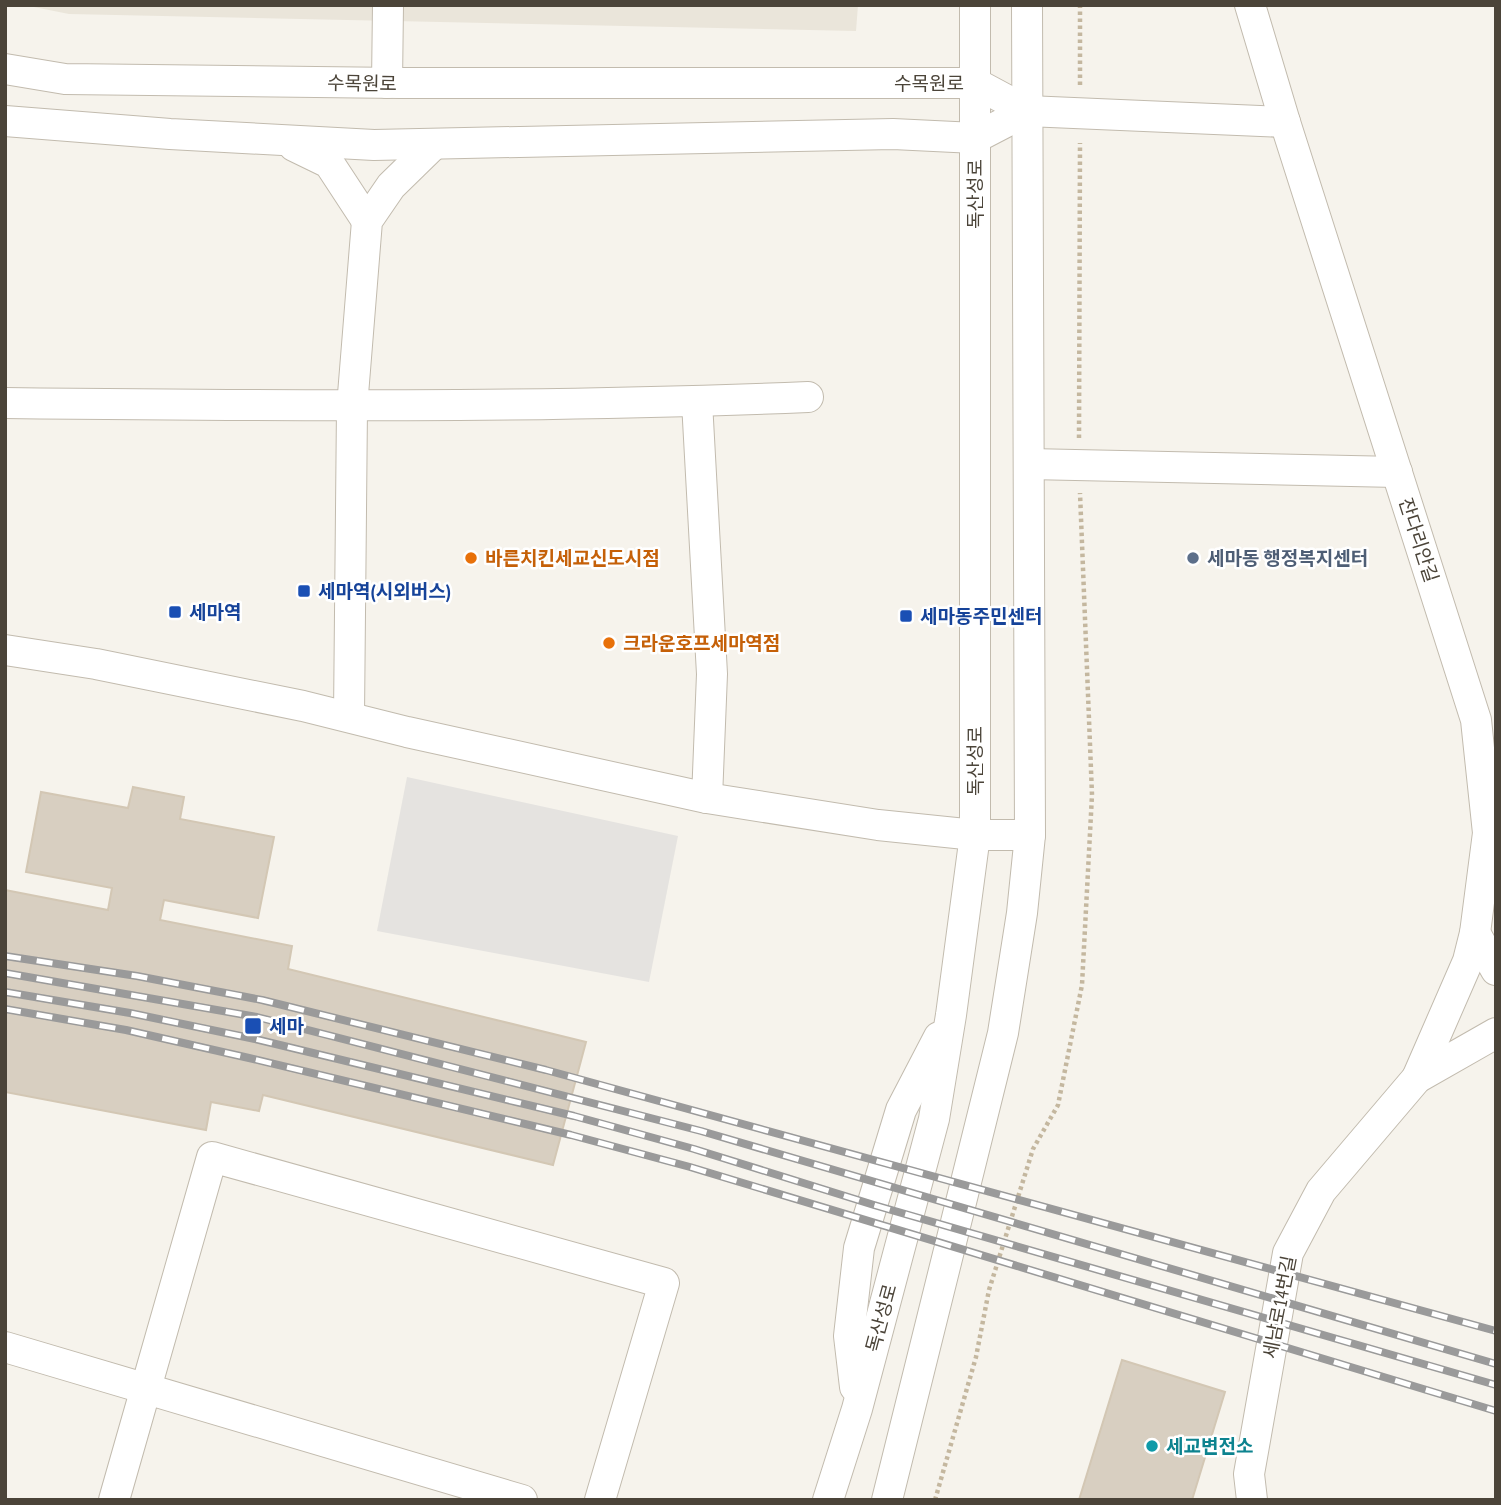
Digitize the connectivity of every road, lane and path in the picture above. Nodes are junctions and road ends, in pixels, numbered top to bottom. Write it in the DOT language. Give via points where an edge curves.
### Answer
graph roads {
  1 [pos="388,5"];
  2 [pos="975,5"];
  3 [pos="1027,5"];
  4 [pos="1250,5"];
  5 [pos="5,69"];
  6 [pos="387,83"];
  7 [pos="975,83"];
  8 [pos="1027,111"];
  9 [pos="5,121"];
  10 [pos="1284,122"];
  11 [pos="975,138"];
  12 [pos="282,139"];
  13 [pos="434,144"];
  14 [pos="367,221"];
  15 [pos="808,397"];
  16 [pos="697,402"];
  17 [pos="5,403"];
  18 [pos="352,407"];
  19 [pos="1029,464"];
  20 [pos="1397,472"];
  21 [pos="5,650"];
  22 [pos="349,716"];
  23 [pos="707,798"];
  24 [pos="975,835"];
  25 [pos="1030,835"];
  26 [pos="1475,933"];
  27 [pos="1496,970"];
  28 [pos="1496,1033"];
  29 [pos="1417,1078"];
  30 [pos="5,1347"];
  31 [pos="146,1389"];
  32 [pos="114,1500"];
  33 [pos="522,1500"];
  34 [pos="600,1500"];
  35 [pos="828,1500"];
  36 [pos="887,1500"];
  37 [pos="1252,1500"];
  1 -- 6 [label="street"];
  2 -- 7 [label="street, 독산성로"];
  3 -- 8 [label="street"];
  4 -- 10 [label="street, 잔다리안길"];
  5 -- 6 [label="street, 수목원로" via="65,79"];
  6 -- 7 [label="street, 수목원로"];
  7 -- 8 [label="street, 수목원로"];
  7 -- 11 [label="street, 독산성로"];
  8 -- 10 [label="street"];
  8 -- 11 [label="street"];
  8 -- 19 [label="street"];
  9 -- 12 [label="street"];
  10 -- 20 [label="street, 잔다리안길"];
  11 -- 13 [label="street" via="893,134"];
  11 -- 24 [label="street, 독산성로"];
  12 -- 13 [label="street"];
  12 -- 14 [label="street" via="329,163"];
  13 -- 14 [label="street" via="391,186"];
  14 -- 18 [label="street"];
  15 -- 16 [label="street"];
  16 -- 18 [label="street"];
  16 -- 23 [label="street" via="712,674"];
  17 -- 18 [label="street"];
  18 -- 22 [label="street"];
  19 -- 20 [label="street"];
  19 -- 25 [label="street"];
  20 -- 26 [label="street, 잔다리안길" via="1476,720 1488,833"];
  21 -- 22 [label="street"];
  22 -- 23 [label="street"];
  23 -- 24 [label="street"];
  24 -- 25 [label="street"];
  24 -- 35 [label="street, 독산성로" via="934,1119 857,1409"];
  25 -- 36 [label="street" via="1003,1033"];
  26 -- 27 [label="street"];
  26 -- 29 [label="street, 잔다리안길" via="1468,961"];
  28 -- 29 [label="street, 세남로14번길"];
  29 -- 37 [label="street, 세남로14번길" via="1321,1191 1288,1252 1249,1474"];
  30 -- 31 [label="street"];
  31 -- 32 [label="street"];
  31 -- 33 [label="street"];
  31 -- 34 [label="street" via="212,1157 664,1283"];
}
